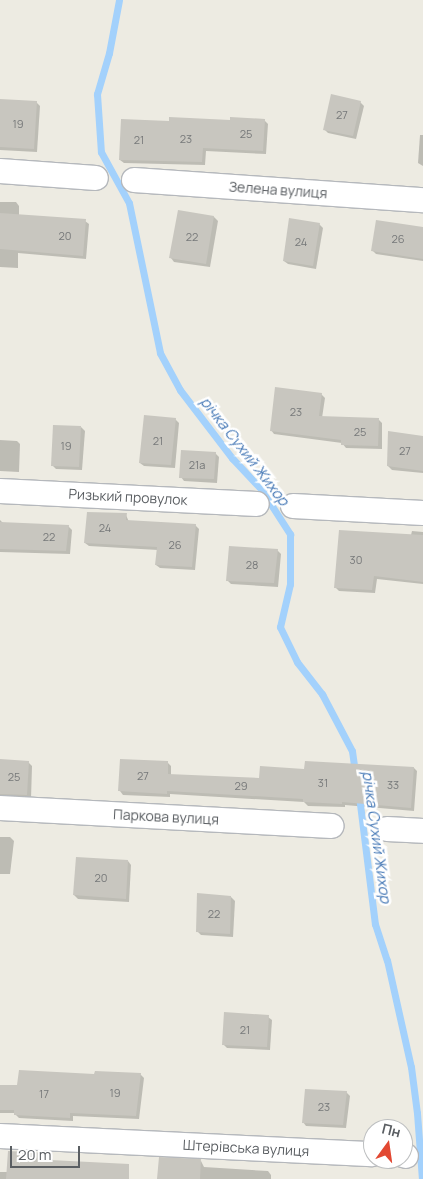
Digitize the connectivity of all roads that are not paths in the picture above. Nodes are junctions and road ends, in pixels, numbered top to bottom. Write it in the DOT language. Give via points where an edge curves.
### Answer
graph roads {
  1 [pos="0,171"];
  2 [pos="96,178"];
  3 [pos="134,180"];
  4 [pos="423,200"];
  5 [pos="0,491"];
  6 [pos="257,504"];
  7 [pos="293,506"];
  8 [pos="423,513"];
  9 [pos="0,808"];
  10 [pos="332,826"];
  11 [pos="387,829"];
  12 [pos="423,831"];
  13 [pos="0,1136"];
  14 [pos="363,1154"];
  1 -- 2 [label="street"];
  3 -- 4 [label="street, Зелена вулиця"];
  5 -- 6 [label="street, Ризький провулок"];
  7 -- 8 [label="street"];
  9 -- 10 [label="street, Паркова вулиця"];
  11 -- 12 [label="street"];
  13 -- 14 [label="street, Штерівська вулиця"];
}
